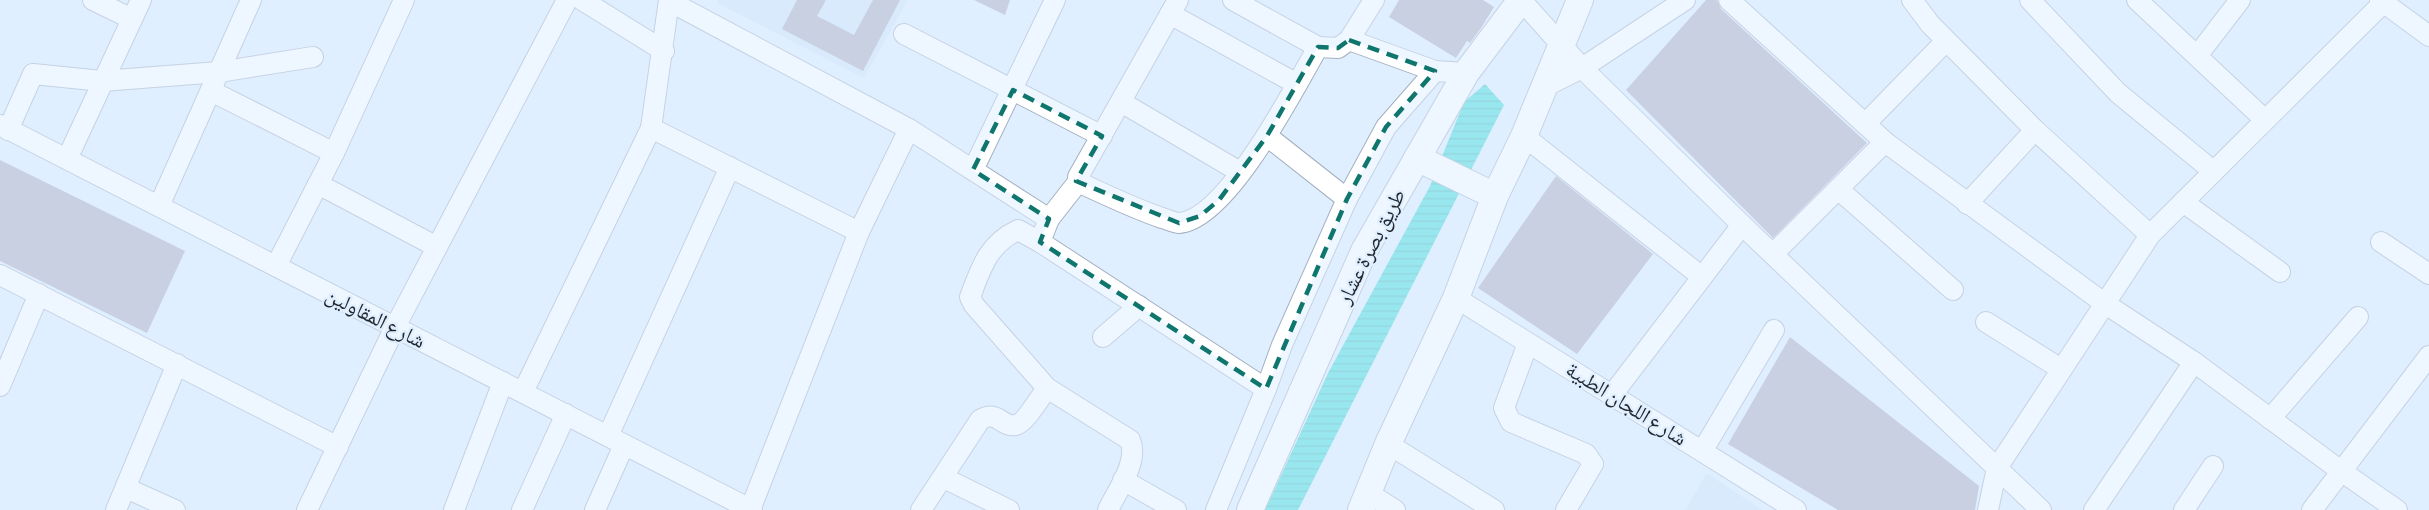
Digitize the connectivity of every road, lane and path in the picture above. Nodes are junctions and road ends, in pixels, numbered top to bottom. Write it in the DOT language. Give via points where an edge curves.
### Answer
graph roads {
  1 [pos="93,0"];
  2 [pos="141,0"];
  3 [pos="251,0"];
  4 [pos="404,0"];
  5 [pos="567,0"];
  6 [pos="582,0"];
  7 [pos="1055,0"];
  8 [pos="1233,0"];
  9 [pos="1374,0"];
  10 [pos="1521,0"];
  11 [pos="1580,0"];
  12 [pos="1685,0"];
  13 [pos="1730,0"];
  14 [pos="1912,0"];
  15 [pos="2030,0"];
  16 [pos="2137,0"];
  17 [pos="2240,0"];
  18 [pos="669,1"];
  19 [pos="2383,1"];
  20 [pos="1254,5"];
  21 [pos="1174,7"];
  22 [pos="132,19"];
  23 [pos="904,34"];
  24 [pos="2429,36"];
  25 [pos="1349,40"];
  26 [pos="1946,41"];
  27 [pos="1562,44"];
  28 [pos="1317,47"];
  29 [pos="664,51"];
  30 [pos="2197,56"];
  31 [pos="313,57"];
  32 [pos="1582,68"];
  33 [pos="1435,71"];
  34 [pos="219,72"];
  35 [pos="1466,73"];
  36 [pos="102,81"];
  37 [pos="1297,84"];
  38 [pos="1542,88"];
  39 [pos="1013,90"];
  40 [pos="211,91"];
  41 [pos="1121,102"];
  42 [pos="2264,119"];
  43 [pos="1865,123"];
  44 [pos="4,128"];
  45 [pos="651,128"];
  46 [pos="909,129"];
  47 [pos="2035,130"];
  48 [pos="1102,136"];
  49 [pos="1267,136"];
  50 [pos="1524,136"];
  51 [pos="1886,142"];
  52 [pos="334,153"];
  53 [pos="67,159"];
  54 [pos="1423,161"];
  55 [pos="730,167"];
  56 [pos="973,170"];
  57 [pos="2213,171"];
  58 [pos="1240,172"];
  59 [pos="1078,182"];
  60 [pos="318,184"];
  61 [pos="1838,189"];
  62 [pos="1487,192"];
  63 [pos="1347,199"];
  64 [pos="2183,202"];
  65 [pos="1967,204"];
  66 [pos="159,206"];
  67 [pos="1049,219"];
  68 [pos="1742,225"];
  69 [pos="859,232"];
  70 [pos="2150,235"];
  71 [pos="1040,242"];
  72 [pos="2381,242"];
  73 [pos="437,247"];
  74 [pos="1773,254"];
  75 [pos="276,266"];
  76 [pos="2280,272"];
  77 [pos="2429,274"];
  78 [pos="0,275"];
  79 [pos="1702,277"];
  80 [pos="1953,290"];
  81 [pos="39,294"];
  82 [pos="1456,298"];
  83 [pos="2104,303"];
  84 [pos="1139,306"];
  85 [pos="2358,317"];
  86 [pos="1986,322"];
  87 [pos="395,327"];
  88 [pos="1774,330"];
  89 [pos="1103,337"];
  90 [pos="1528,343"];
  91 [pos="2429,356"];
  92 [pos="2194,362"];
  93 [pos="177,364"];
  94 [pos="2061,369"];
  95 [pos="503,382"];
  96 [pos="0,386"];
  97 [pos="1047,388"];
  98 [pos="1266,389"];
  99 [pos="523,393"];
  100 [pos="1612,395"];
  101 [pos="566,414"];
  102 [pos="2270,419"];
  103 [pos="616,441"];
  104 [pos="1388,444"];
  105 [pos="338,447"];
  106 [pos="1704,450"];
  107 [pos="2213,466"];
  108 [pos="1997,468"];
  109 [pos="2341,471"];
  110 [pos="944,478"];
  111 [pos="1123,480"];
  112 [pos="126,488"];
  113 [pos="1365,501"];
  114 [pos="116,510"];
  115 [pos="175,510"];
  116 [pos="308,510"];
  117 [pos="454,510"];
  118 [pos="522,510"];
  119 [pos="595,510"];
  120 [pos="751,510"];
  121 [pos="921,510"];
  122 [pos="1009,510"];
  123 [pos="1108,510"];
  124 [pos="1176,510"];
  125 [pos="1216,510"];
  126 [pos="1250,510"];
  127 [pos="1395,510"];
  128 [pos="1494,510"];
  129 [pos="1566,510"];
  130 [pos="1796,510"];
  131 [pos="1988,510"];
  132 [pos="2041,510"];
  133 [pos="2094,510"];
  134 [pos="2184,510"];
  135 [pos="2312,510"];
  136 [pos="2397,510"];
  1 -- 22 [label="street"];
  2 -- 22 [label="street"];
  3 -- 34 [label="street"];
  4 -- 52 [label="street"];
  5 -- 73 [label="street"];
  6 -- 29 [label="street"];
  7 -- 39 [label="street"];
  8 -- 20 [label="street"];
  9 -- 25 [label="street"];
  10 -- 27 [label="street"];
  10 -- 35 [label="main road, طريق بصرة عشار"];
  11 -- 27 [label="main road"];
  12 -- 32 [label="street"];
  13 -- 43 [label="street"];
  14 -- 26 [label="street"];
  15 -- 57 [label="street" via="2118,93"];
  16 -- 30 [label="street"];
  17 -- 30 [label="street"];
  18 -- 29 [label="street"];
  18 -- 46 [label="street"];
  19 -- 24 [label="street"];
  19 -- 42 [label="street"];
  20 -- 28 [label="street"];
  21 -- 37 [label="street"];
  21 -- 41 [label="street"];
  22 -- 36 [label="street"];
  23 -- 39 [label="street"];
  25 -- 28 [label="street" via="1338,48"];
  25 -- 33 [label="street"];
  26 -- 43 [label="street"];
  26 -- 47 [label="street"];
  27 -- 32 [label="street"];
  27 -- 38 [label="main road"];
  28 -- 37 [label="street"];
  29 -- 45 [label="street"];
  30 -- 42 [label="street"];
  31 -- 34 [label="street"];
  32 -- 38 [label="street"];
  32 -- 68 [label="street"];
  33 -- 35 [label="street"];
  33 -- 63 [label="street" via="1386,127"];
  34 -- 36 [label="street"];
  34 -- 40 [label="street"];
  35 -- 54 [label="main road, طريق بصرة عشار"];
  36 -- 44 [label="street" via="33,74"];
  36 -- 53 [label="street"];
  37 -- 49 [label="street"];
  38 -- 50 [label="main road"];
  39 -- 48 [label="street"];
  39 -- 56 [label="street"];
  40 -- 52 [label="street"];
  40 -- 66 [label="street"];
  41 -- 48 [label="street"];
  41 -- 58 [label="street"];
  42 -- 57 [label="street"];
  43 -- 51 [label="street"];
  44 -- 53 [label="street, شارع المقاولين"];
  45 -- 55 [label="street"];
  45 -- 99 [label="street"];
  46 -- 56 [label="street"];
  46 -- 69 [label="street"];
  47 -- 65 [label="street"];
  47 -- 70 [label="street"];
  48 -- 59 [label="street"];
  49 -- 58 [label="street"];
  49 -- 63 [label="street"];
  50 -- 62 [label="main road"];
  50 -- 79 [label="street"];
  51 -- 61 [label="street"];
  51 -- 65 [label="street"];
  52 -- 60 [label="street"];
  53 -- 66 [label="street, شارع المقاولين"];
  54 -- 62 [label="main road"];
  54 -- 126 [label="main road, طريق بصرة عشار" via="1364,251"];
  55 -- 69 [label="street"];
  55 -- 103 [label="street"];
  56 -- 67 [label="street"];
  57 -- 64 [label="street"];
  58 -- 59 [label="street" via="1220,200 1200,216 1179,223 1129,207"];
  59 -- 67 [label="street"];
  60 -- 73 [label="street"];
  60 -- 75 [label="street"];
  61 -- 74 [label="street"];
  61 -- 80 [label="street"];
  62 -- 82 [label="main road"];
  63 -- 98 [label="street"];
  64 -- 70 [label="street"];
  64 -- 76 [label="street"];
  65 -- 83 [label="street"];
  66 -- 75 [label="street, شارع المقاولين"];
  67 -- 71 [label="street"];
  68 -- 74 [label="street"];
  68 -- 79 [label="street"];
  69 -- 120 [label="street"];
  70 -- 83 [label="street"];
  71 -- 84 [label="street"];
  71 -- 97 [label="street" via="1018,230 1001,238 982,266 970,297"];
  72 -- 77 [label="street"];
  73 -- 87 [label="street"];
  74 -- 108 [label="street"];
  75 -- 87 [label="street, شارع المقاولين"];
  78 -- 81 [label="street"];
  79 -- 100 [label="street"];
  81 -- 93 [label="street"];
  81 -- 96 [label="street"];
  82 -- 90 [label="street, شارع اللجان الطبية"];
  82 -- 104 [label="main road"];
  83 -- 92 [label="street"];
  83 -- 94 [label="street"];
  84 -- 89 [label="street"];
  84 -- 98 [label="street"];
  85 -- 102 [label="street"];
  86 -- 94 [label="street"];
  87 -- 95 [label="street, شارع المقاولين"];
  87 -- 105 [label="street"];
  88 -- 106 [label="street"];
  90 -- 100 [label="street, شارع اللجان الطبية"];
  90 -- 129 [label="street" via="1504,408 1511,422 1586,454 1593,464"];
  91 -- 109 [label="street"];
  92 -- 102 [label="street"];
  92 -- 133 [label="street"];
  93 -- 105 [label="street"];
  93 -- 112 [label="street"];
  94 -- 108 [label="street"];
  95 -- 99 [label="street, شارع المقاولين"];
  95 -- 117 [label="street"];
  97 -- 110 [label="street" via="1016,425 993,416 980,420"];
  97 -- 111 [label="street" via="1130,440 1134,450"];
  98 -- 125 [label="street"];
  99 -- 101 [label="street, شارع المقاولين"];
  100 -- 106 [label="street, شارع اللجان الطبية"];
  101 -- 103 [label="street, شارع المقاولين"];
  101 -- 118 [label="street"];
  102 -- 109 [label="street"];
  103 -- 119 [label="street"];
  103 -- 120 [label="street, شارع المقاولين"];
  104 -- 113 [label="main road"];
  104 -- 128 [label="street"];
  105 -- 116 [label="street"];
  106 -- 130 [label="street, شارع اللجان الطبية"];
  107 -- 134 [label="street"];
  108 -- 131 [label="street"];
  108 -- 132 [label="street"];
  109 -- 135 [label="street"];
  109 -- 136 [label="street"];
  110 -- 121 [label="street"];
  110 -- 122 [label="street"];
  111 -- 123 [label="street"];
  111 -- 124 [label="street"];
  112 -- 114 [label="street"];
  112 -- 115 [label="street"];
  113 -- 127 [label="street"];
}
